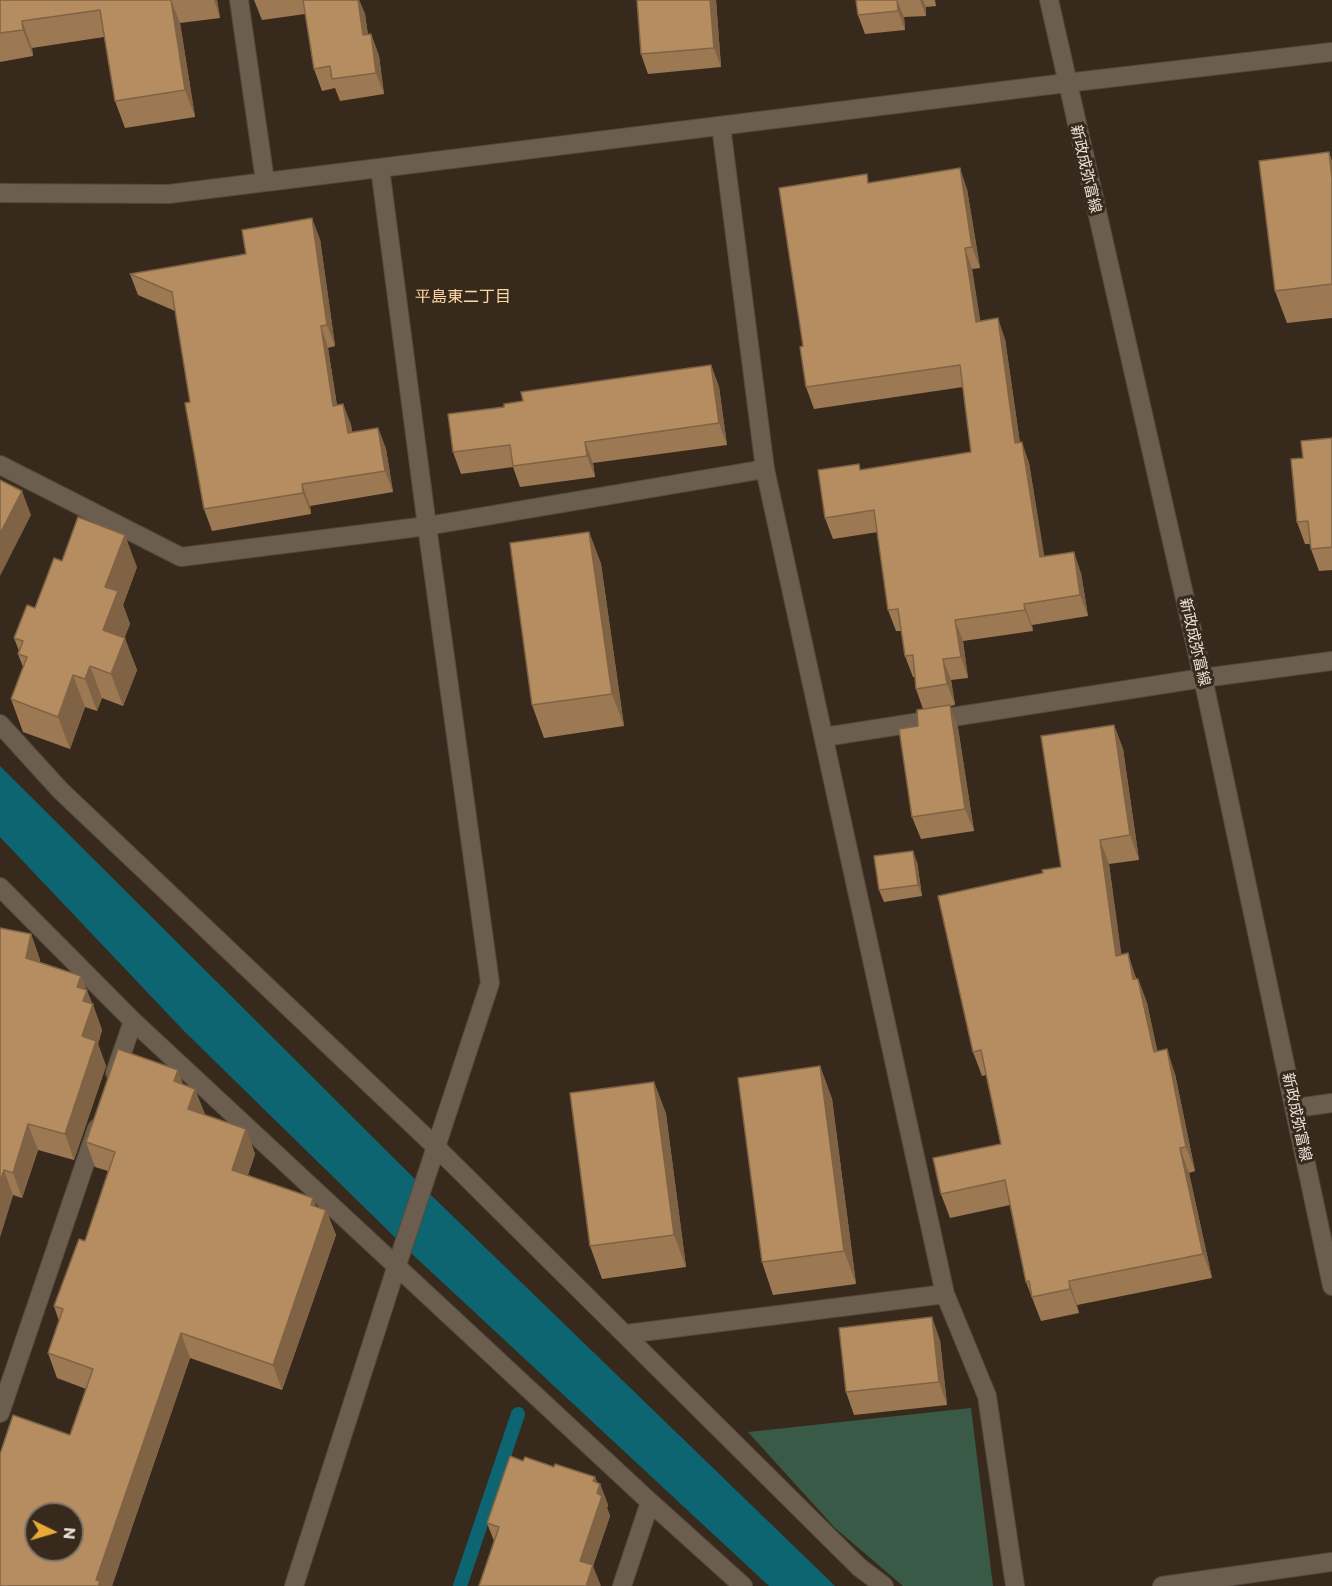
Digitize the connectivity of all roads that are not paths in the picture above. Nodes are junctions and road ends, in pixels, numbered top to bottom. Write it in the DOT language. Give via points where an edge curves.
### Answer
graph roads {
  1 [pos="239,0"];
  2 [pos="1049,0"];
  3 [pos="1332,52"];
  4 [pos="1066,83"];
  5 [pos="721,126"];
  6 [pos="380,168"];
  7 [pos="265,182"];
  8 [pos="0,193"];
  9 [pos="0,465"];
  10 [pos="765,469"];
  11 [pos="427,526"];
  12 [pos="1332,660"];
  13 [pos="1203,678"];
  14 [pos="0,724"];
  15 [pos="824,737"];
  16 [pos="0,887"];
  17 [pos="133,1021"];
  18 [pos="110,1088"];
  19 [pos="1332,1103"];
  20 [pos="1296,1108"];
  21 [pos="102,1110"];
  22 [pos="436,1147"];
  23 [pos="397,1265"];
  24 [pos="1332,1286"];
  25 [pos="945,1294"];
  26 [pos="626,1334"];
  27 [pos="0,1413"];
  28 [pos="650,1502"];
  29 [pos="1332,1562"];
  30 [pos="294,1586"];
  31 [pos="622,1586"];
  32 [pos="743,1586"];
  33 [pos="884,1586"];
  34 [pos="1015,1586"];
  35 [pos="1162,1586"];
  1 -- 7 [label="street"];
  2 -- 4 [label="street, 新政成弥富線"];
  3 -- 4 [label="street"];
  4 -- 5 [label="street"];
  4 -- 13 [label="street, 新政成弥富線"];
  5 -- 6 [label="street"];
  5 -- 10 [label="street"];
  6 -- 7 [label="street"];
  6 -- 11 [label="street"];
  7 -- 8 [label="street" via="170,194"];
  9 -- 11 [label="street" via="181,557"];
  10 -- 11 [label="street"];
  10 -- 15 [label="street"];
  11 -- 22 [label="street" via="490,983"];
  12 -- 13 [label="street"];
  13 -- 15 [label="street"];
  13 -- 20 [label="street, 新政成弥富線"];
  14 -- 22 [label="street" via="60,790"];
  15 -- 25 [label="street"];
  16 -- 17 [label="street"];
  17 -- 18 [label="street"];
  17 -- 23 [label="street"];
  19 -- 20 [label="street"];
  20 -- 24 [label="street, 新政成弥富線"];
  21 -- 27 [label="street"];
  22 -- 23 [label="street"];
  22 -- 26 [label="street"];
  23 -- 28 [label="street"];
  23 -- 30 [label="street"];
  25 -- 26 [label="street"];
  25 -- 34 [label="street" via="987,1396"];
  26 -- 33 [label="street" via="859,1567"];
  28 -- 31 [label="street"];
  28 -- 32 [label="street"];
  29 -- 35 [label="street"];
}
